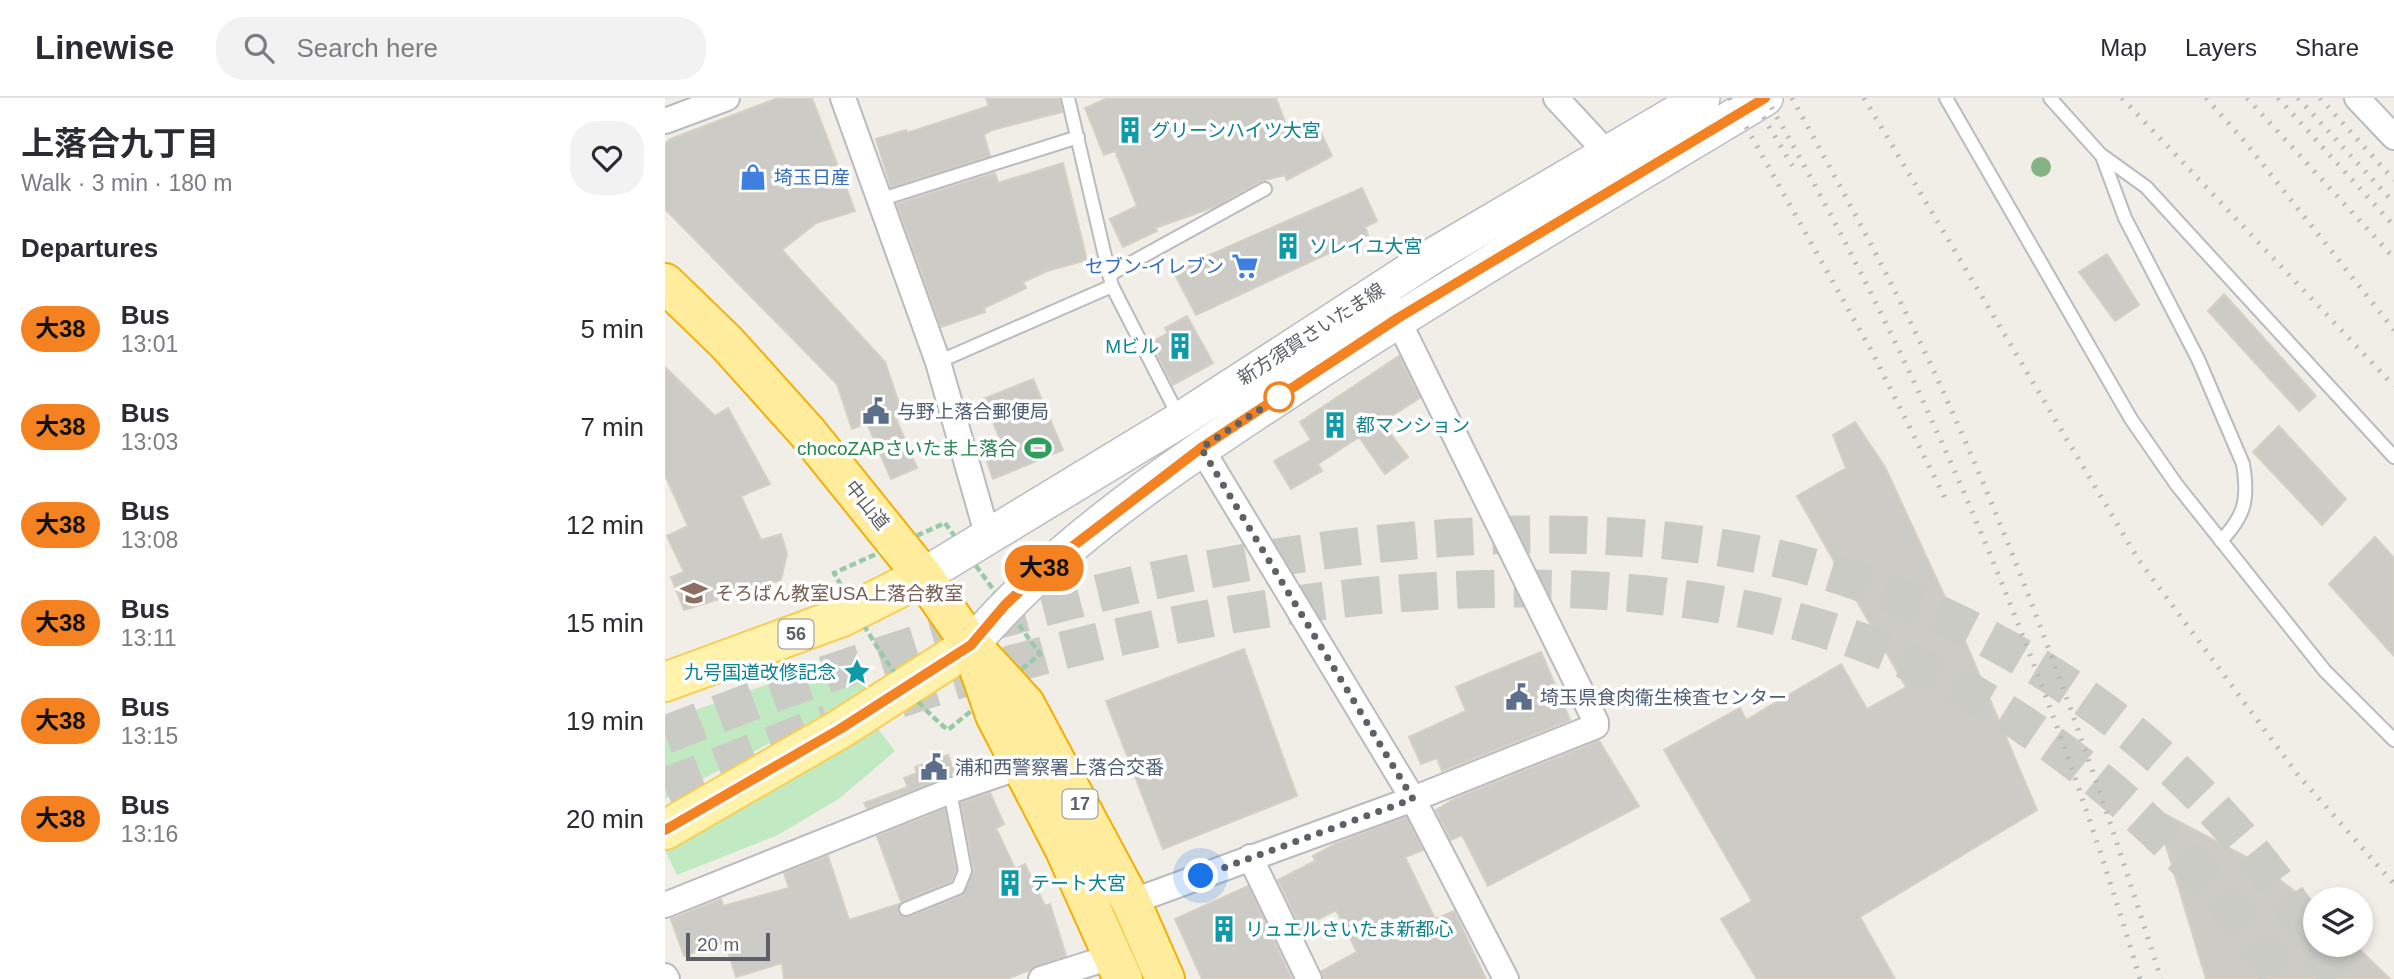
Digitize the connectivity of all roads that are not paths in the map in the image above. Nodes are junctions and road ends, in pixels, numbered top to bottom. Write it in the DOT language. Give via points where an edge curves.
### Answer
graph roads {
  1 [pos="727,98"];
  2 [pos="843,98"];
  3 [pos="1068,98"];
  4 [pos="1556,98"];
  5 [pos="1702,98"];
  6 [pos="1765,98"];
  7 [pos="1946,98"];
  8 [pos="2050,98"];
  9 [pos="2357,98"];
  10 [pos="665,121"];
  11 [pos="1079,136"];
  12 [pos="2394,137"];
  13 [pos="1608,154"];
  14 [pos="2102,156"];
  15 [pos="1265,189"];
  16 [pos="882,199"];
  17 [pos="1110,280"];
  18 [pos="665,283"];
  19 [pos="1383,288"];
  20 [pos="1398,318"];
  21 [pos="938,362"];
  22 [pos="1180,420"];
  23 [pos="1201,448"];
  24 [pos="2394,457"];
  25 [pos="988,537"];
  26 [pos="2221,541"];
  27 [pos="923,576"];
  28 [pos="971,645"];
  29 [pos="665,682"];
  30 [pos="2394,740"];
  31 [pos="1020,767"];
  32 [pos="950,791"];
  33 [pos="1413,799"];
  34 [pos="665,830"];
  35 [pos="1250,858"];
  36 [pos="1131,902"];
  37 [pos="665,905"];
  38 [pos="906,908"];
  39 [pos="1118,967"];
  40 [pos="1041,979"];
  41 [pos="1165,979"];
  42 [pos="1309,979"];
  43 [pos="1506,979"];
  1 -- 10 [label="street"];
  2 -- 16 [label="street"];
  3 -- 11 [label="lane"];
  4 -- 13 [label="street"];
  5 -- 13 [label="main road, 新方須賀さいたま線"];
  6 -- 20 [label="main road, 新方須賀さいたま線"];
  7 -- 26 [label="lane" via="2131,419"];
  8 -- 14 [label="lane"];
  9 -- 12 [label="street"];
  11 -- 16 [label="lane"];
  11 -- 17 [label="lane"];
  13 -- 19 [label="main road, 新方須賀さいたま線"];
  14 -- 24 [label="lane" via="2146,187"];
  14 -- 26 [label="lane" via="2125,218 2199,359 2243,464 2243,509"];
  15 -- 17 [label="lane"];
  16 -- 21 [label="street"];
  17 -- 21 [label="lane"];
  17 -- 22 [label="lane"];
  18 -- 27 [label="highway, 中山道 / 17" via="807,432"];
  19 -- 20 [label="street"];
  19 -- 22 [label="main road, 新方須賀さいたま線"];
  20 -- 23 [label="main road, 新方須賀さいたま線"];
  20 -- 33 [label="street" via="1596,722"];
  21 -- 25 [label="street"];
  22 -- 25 [label="main road, 新方須賀さいたま線"];
  23 -- 28 [label="main road, 新方須賀さいたま線" via="1043,569"];
  23 -- 33 [label="street"];
  25 -- 27 [label="main road, 新方須賀さいたま線"];
  26 -- 30 [label="lane" via="2325,671"];
  27 -- 28 [label="highway, 中山道 / 17"];
  27 -- 29 [label="main road, 56" via="842,617"];
  28 -- 31 [label="highway, 中山道 / 17" via="995,715"];
  28 -- 34 [label="main road" via="840,729"];
  28 -- 36 [label="highway, 中山道 / 17" via="1025,704"];
  31 -- 32 [label="street"];
  31 -- 39 [label="highway, 中山道 / 17" via="1064,848"];
  32 -- 37 [label="street"];
  32 -- 38 [label="lane" via="965,872 958,888"];
  33 -- 35 [label="street"];
  33 -- 43 [label="street"];
  35 -- 36 [label="street"];
  35 -- 42 [label="street"];
  36 -- 41 [label="highway, 中山道 / 17"];
  39 -- 40 [label="street"];
}
